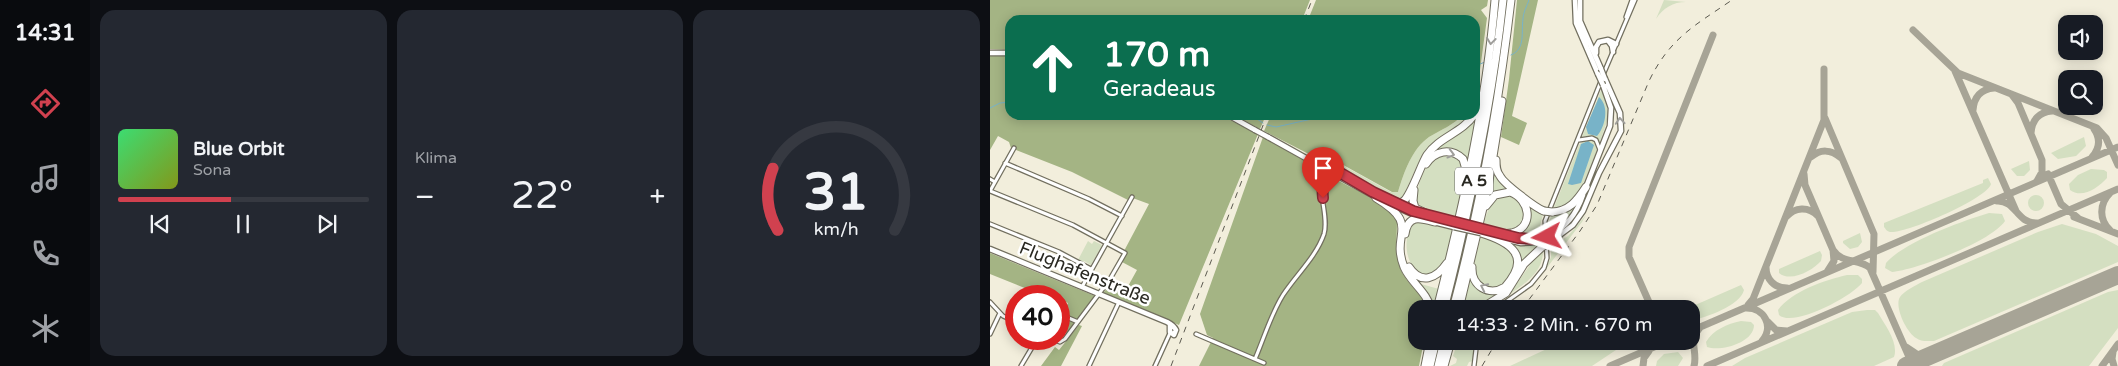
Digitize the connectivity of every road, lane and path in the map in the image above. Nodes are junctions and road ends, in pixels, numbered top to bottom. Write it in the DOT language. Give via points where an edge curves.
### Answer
graph roads {
  1 [pos="1496,0"];
  2 [pos="1503,0"];
  3 [pos="1511,0"];
  4 [pos="1576,0"];
  5 [pos="1580,0"];
  6 [pos="1633,0"];
  7 [pos="1605,40"];
  8 [pos="1616,44"];
  9 [pos="1612,52"];
  10 [pos="990,53"];
  11 [pos="1005,53"];
  12 [pos="1505,53"];
  13 [pos="1597,60"];
  14 [pos="1484,87"];
  15 [pos="1480,99"];
  16 [pos="1480,109"];
  17 [pos="1237,120"];
  18 [pos="1470,120"];
  19 [pos="1478,120"];
  20 [pos="1578,140"];
  21 [pos="1496,147"];
  22 [pos="1014,148"];
  23 [pos="1292,150"];
  24 [pos="1600,151"];
  25 [pos="1005,163"];
  26 [pos="1319,166"];
  27 [pos="1330,170"];
  28 [pos="1325,178"];
  29 [pos="990,179"];
  30 [pos="995,182"];
  31 [pos="1466,187"];
  32 [pos="1586,187"];
  33 [pos="990,191"];
  34 [pos="1372,193"];
  35 [pos="1132,197"];
  36 [pos="1122,216"];
  37 [pos="1436,220"];
  38 [pos="990,224"];
  39 [pos="1481,230"];
  40 [pos="1558,237"];
  41 [pos="1550,239"];
  42 [pos="1541,242"];
  43 [pos="1106,243"];
  44 [pos="990,249"];
  45 [pos="1473,256"];
  46 [pos="1450,259"];
  47 [pos="1091,269"];
  48 [pos="1082,287"];
  49 [pos="1099,294"];
  50 [pos="1428,300"];
  51 [pos="1439,300"];
  52 [pos="1446,300"];
  53 [pos="1455,300"];
  54 [pos="1462,300"];
  55 [pos="1495,300"];
  56 [pos="1509,300"];
  57 [pos="990,302"];
  58 [pos="1119,302"];
  59 [pos="1000,313"];
  60 [pos="1005,316"];
  61 [pos="1070,319"];
  62 [pos="1078,322"];
  63 [pos="1070,331"];
  64 [pos="1170,333"];
  65 [pos="990,334"];
  66 [pos="1196,334"];
  67 [pos="1030,350"];
  68 [pos="1428,350"];
  69 [pos="1434,350"];
  70 [pos="1442,350"];
  71 [pos="1449,350"];
  72 [pos="1476,350"];
  73 [pos="1255,359"];
  74 [pos="1264,363"];
  75 [pos="1021,366"];
  76 [pos="1089,366"];
  77 [pos="1155,366"];
  78 [pos="1425,366"];
  79 [pos="1430,366"];
  80 [pos="1438,366"];
  81 [pos="1444,366"];
  82 [pos="1474,366"];
  1 -- 14 [label="highway, one-way"];
  2 -- 52 [label="highway, A 5" via="1485,127"];
  3 -- 12 [label="highway, A 5"];
  4 -- 24 [label="street, bridge" via="1576,23 1612,113"];
  5 -- 13 [label="street" via="1580,21"];
  6 -- 8 [label="street"];
  7 -- 8 [label="street"];
  7 -- 9 [label="street" via="1611,44"];
  7 -- 13 [label="street" via="1596,46"];
  8 -- 9 [label="street"];
  9 -- 20 [label="street"];
  10 -- 11 [label="street"];
  12 -- 21 [label="highway" via="1505,81"];
  12 -- 53 [label="highway, A 5" via="1488,155"];
  40 -- 13 [label="street, one-way, bridge" via="1574,225 1583,211 1621,131 1620,114"];
  14 -- 15 [label="highway"];
  14 -- 16 [label="highway"];
  17 -- 23 [label="street, bridge"];
  18 -- 34 [label="highway" via="1431,150 1404,201 1397,202"];
  19 -- 31 [label="highway"];
  20 -- 24 [label="street" via="1592,138"];
  20 -- 56 [label="street" via="1546,221 1547,258 1544,268 1531,284"];
  21 -- 32 [label="highway" via="1500,177 1532,206 1548,212 1560,211 1572,205"];
  21 -- 39 [label="highway"];
  22 -- 25 [label="street"];
  23 -- 26 [label="street"];
  23 -- 27 [label="street"];
  24 -- 32 [label="street"];
  25 -- 30 [label="street"];
  25 -- 36 [label="street" via="1089,198"];
  26 -- 27 [label="street"];
  26 -- 28 [label="street"];
  27 -- 28 [label="street"];
  27 -- 34 [label="street"];
  28 -- 73 [label="street" via="1322,194 1326,220 1324,236 1279,302"];
  29 -- 30 [label="street"];
  30 -- 33 [label="street"];
  37 -- 31 [label="highway, one-way" via="1419,211 1413,201 1418,180 1430,158 1443,152 1459,155 1466,166"];
  31 -- 46 [label="highway"];
  32 -- 41 [label="street" via="1574,215"];
  33 -- 43 [label="street" via="1073,225"];
  34 -- 37 [label="street"];
  34 -- 50 [label="highway" via="1400,217 1403,263"];
  35 -- 36 [label="street"];
  36 -- 43 [label="street"];
  37 -- 39 [label="street, bridge"];
  37 -- 46 [label="highway" via="1415,219 1408,223 1405,246 1408,264 1416,275 1430,278 1439,274"];
  38 -- 47 [label="street" via="1059,252"];
  39 -- 39 [label="highway" via="1488,203 1497,194 1512,193 1525,203 1527,218 1518,230 1506,234"];
  39 -- 42 [label="street" via="1521,243"];
  39 -- 45 [label="highway"];
  39 -- 45 [label="highway, one-way" via="1513,248 1516,261 1512,278 1499,290 1481,288 1472,274"];
  40 -- 41 [label="highway"];
  41 -- 42 [label="highway, bridge"];
  42 -- 55 [label="highway" via="1506,293"];
  43 -- 47 [label="street"];
  43 -- 49 [label="street" via="1125,253"];
  44 -- 48 [label="street, Flughafenstraße"];
  45 -- 54 [label="highway"];
  46 -- 51 [label="highway"];
  47 -- 48 [label="street"];
  48 -- 49 [label="street, Flughafenstraße"];
  49 -- 58 [label="street, Flughafenstraße"];
  49 -- 62 [label="street"];
  57 -- 59 [label="street"];
  58 -- 64 [label="street, Flughafenstraße" via="1170,323 1176,332 1174,335"];
  58 -- 76 [label="street"];
  59 -- 60 [label="street"];
  59 -- 65 [label="street"];
  61 -- 62 [label="street"];
  62 -- 63 [label="street"];
  64 -- 77 [label="street"];
  66 -- 73 [label="street"];
  67 -- 75 [label="street"];
  68 -- 78 [label="highway"];
  69 -- 79 [label="highway"];
  70 -- 80 [label="highway"];
  71 -- 81 [label="highway"];
  72 -- 82 [label="street"];
  73 -- 74 [label="street"];
}
